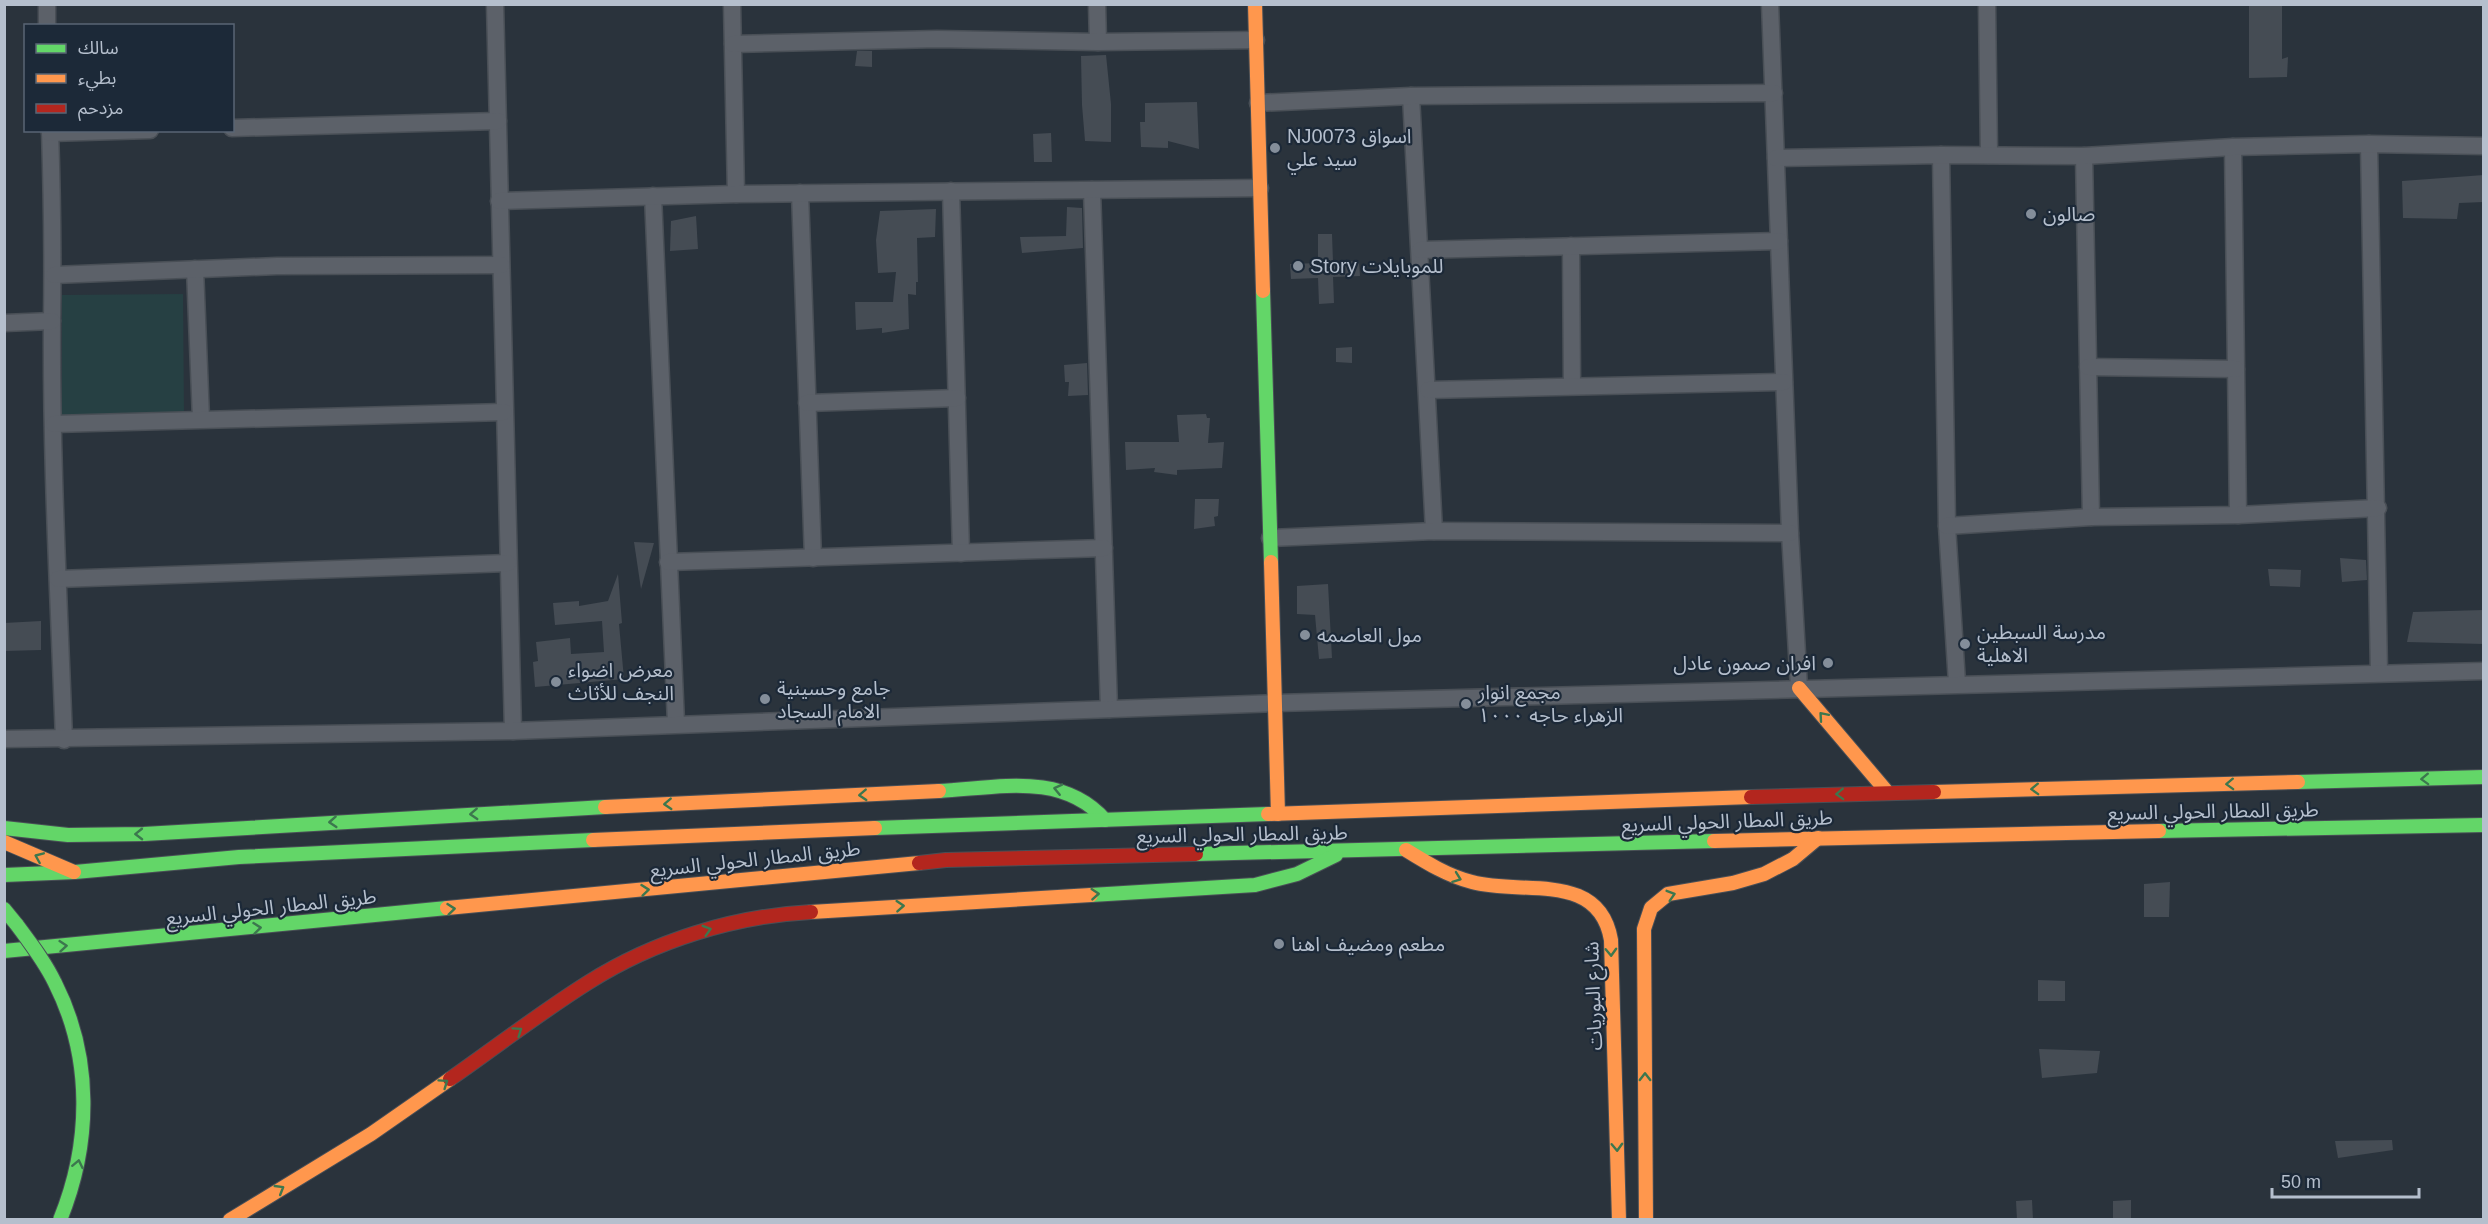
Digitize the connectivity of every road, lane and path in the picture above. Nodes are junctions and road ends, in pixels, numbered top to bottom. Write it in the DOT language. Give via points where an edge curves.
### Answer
graph roads {
  1 [pos="47,4"];
  2 [pos="495,4"];
  3 [pos="732,4"];
  4 [pos="1096,4"];
  5 [pos="1255,4"];
  6 [pos="1770,4"];
  7 [pos="1987,4"];
  8 [pos="47,24"];
  9 [pos="1256,40"];
  10 [pos="1098,42"];
  11 [pos="733,44"];
  12 [pos="1774,93"];
  13 [pos="1411,96"];
  14 [pos="1258,104"];
  15 [pos="498,121"];
  16 [pos="234,128"];
  17 [pos="50,132"];
  18 [pos="2369,144"];
  19 [pos="2484,146"];
  20 [pos="2233,147"];
  21 [pos="1941,155"];
  22 [pos="1989,155"];
  23 [pos="2084,156"];
  24 [pos="1776,158"];
  25 [pos="1260,188"];
  26 [pos="1092,190"];
  27 [pos="951,191"];
  28 [pos="800,193"];
  29 [pos="736,194"];
  30 [pos="654,196"];
  31 [pos="499,201"];
  32 [pos="1779,241"];
  33 [pos="1571,246"];
  34 [pos="1420,250"];
  35 [pos="501,265"];
  36 [pos="195,269"];
  37 [pos="54,275"];
  38 [pos="52,321"];
  39 [pos="4,322"];
  40 [pos="2088,367"];
  41 [pos="2236,369"];
  42 [pos="1784,382"];
  43 [pos="1572,387"];
  44 [pos="1428,390"];
  45 [pos="957,398"];
  46 [pos="807,403"];
  47 [pos="504,412"];
  48 [pos="201,419"];
  49 [pos="54,424"];
  50 [pos="2378,508"];
  51 [pos="2238,515"];
  52 [pos="2091,517"];
  53 [pos="1947,526"];
  54 [pos="1434,531"];
  55 [pos="1790,533"];
  56 [pos="1270,538"];
  57 [pos="1104,548"];
  58 [pos="962,553"];
  59 [pos="813,558"];
  60 [pos="668,562"];
  61 [pos="508,563"];
  62 [pos="58,579"];
  63 [pos="2484,671"];
  64 [pos="2379,673"];
  65 [pos="1958,683"];
  66 [pos="1799,688"];
  67 [pos="1276,703"];
  68 [pos="1109,709"];
  69 [pos="676,723"];
  70 [pos="513,731"];
  71 [pos="4,739"];
  72 [pos="64,740"];
  73 [pos="2478,777"];
  74 [pos="1888,793"];
  75 [pos="2479,793"];
  76 [pos="2480,810"];
  77 [pos="1278,814"];
  78 [pos="1105,820"];
  79 [pos="2478,825"];
  80 [pos="4,828"];
  81 [pos="1818,838"];
  82 [pos="4,842"];
  83 [pos="1406,850"];
  84 [pos="1341,852"];
  85 [pos="75,872"];
  86 [pos="4,875"];
  87 [pos="4,909"];
  88 [pos="4,916"];
  89 [pos="17,925"];
  90 [pos="4,951"];
  91 [pos="60,1220"];
  92 [pos="230,1220"];
  93 [pos="1619,1220"];
  94 [pos="1646,1220"];
  1 -- 8 [label="street"];
  2 -- 15 [label="street"];
  3 -- 11 [label="street"];
  4 -- 10 [label="street"];
  5 -- 9 [label="main road"];
  6 -- 12 [label="street"];
  7 -- 22 [label="street"];
  9 -- 10 [label="street"];
  9 -- 14 [label="main road"];
  10 -- 11 [label="street" via="937,39"];
  11 -- 29 [label="street"];
  12 -- 13 [label="street"];
  12 -- 24 [label="street"];
  13 -- 14 [label="street"];
  13 -- 34 [label="street"];
  14 -- 25 [label="main road"];
  15 -- 16 [label="street"];
  15 -- 31 [label="street"];
  17 -- 37 [label="street"];
  18 -- 19 [label="street"];
  18 -- 20 [label="street"];
  18 -- 50 [label="street"];
  20 -- 23 [label="street"];
  20 -- 41 [label="street"];
  21 -- 22 [label="street"];
  21 -- 24 [label="street"];
  21 -- 53 [label="street"];
  22 -- 23 [label="street"];
  23 -- 40 [label="street"];
  24 -- 32 [label="street"];
  25 -- 26 [label="street"];
  25 -- 56 [label="main road"];
  26 -- 27 [label="street"];
  26 -- 57 [label="street"];
  27 -- 28 [label="street"];
  27 -- 45 [label="street"];
  28 -- 29 [label="street"];
  28 -- 46 [label="street"];
  29 -- 30 [label="street"];
  30 -- 31 [label="street"];
  30 -- 60 [label="street"];
  31 -- 35 [label="street"];
  32 -- 33 [label="street"];
  32 -- 42 [label="street"];
  33 -- 34 [label="street"];
  33 -- 43 [label="street"];
  34 -- 44 [label="street"];
  35 -- 36 [label="street"];
  35 -- 47 [label="street"];
  36 -- 37 [label="street"];
  36 -- 48 [label="street"];
  37 -- 38 [label="street"];
  38 -- 39 [label="street"];
  38 -- 49 [label="street"];
  40 -- 41 [label="street"];
  40 -- 52 [label="street"];
  41 -- 51 [label="street"];
  42 -- 43 [label="street"];
  42 -- 55 [label="street"];
  43 -- 44 [label="street"];
  44 -- 54 [label="street"];
  45 -- 46 [label="street"];
  45 -- 58 [label="street"];
  46 -- 59 [label="street"];
  47 -- 48 [label="street"];
  47 -- 61 [label="street"];
  48 -- 49 [label="street"];
  49 -- 62 [label="street"];
  50 -- 51 [label="street"];
  50 -- 64 [label="street"];
  51 -- 52 [label="street"];
  52 -- 53 [label="street"];
  53 -- 65 [label="street"];
  54 -- 55 [label="street"];
  54 -- 56 [label="street"];
  55 -- 66 [label="street"];
  56 -- 67 [label="main road"];
  57 -- 58 [label="street"];
  57 -- 68 [label="street"];
  58 -- 59 [label="street"];
  59 -- 60 [label="street"];
  60 -- 69 [label="street"];
  61 -- 62 [label="street"];
  61 -- 70 [label="street"];
  62 -- 72 [label="street"];
  63 -- 64 [label="street"];
  64 -- 65 [label="street"];
  65 -- 66 [label="street"];
  66 -- 67 [label="street"];
  74 -- 66 [label="main road, one-way"];
  67 -- 68 [label="street"];
  67 -- 77 [label="main road"];
  68 -- 69 [label="street"];
  69 -- 70 [label="street"];
  70 -- 72 [label="street"];
  71 -- 72 [label="street"];
  73 -- 74 [label="main road, طريق المطار الحولي السريع, one-way"];
  73 -- 75 [label="main road"];
  74 -- 77 [label="main road, طريق المطار الحولي السريع, one-way"];
  76 -- 79 [label="main road"];
  77 -- 78 [label="main road, طريق المطار الحولي السريع"];
  78 -- 80 [label="main road, one-way" via="1075,794 1036,786 144,834 68,835"];
  78 -- 85 [label="main road, طريق المطار الحولي السريع" via="250,856"];
  79 -- 81 [label="main road, طريق المطار الحولي السريع"];
  81 -- 83 [label="main road, طريق المطار الحولي السريع"];
  94 -- 81 [label="main road, one-way" via="1644,929 1648,912 1668,894 1765,874 1794,858"];
  85 -- 82 [label="main road, one-way"];
  83 -- 84 [label="main road, طريق المطار الحولي السريع"];
  83 -- 93 [label="main road, شارع البوريات, one-way" via="1445,873 1474,883 1587,897 1605,915 1611,940"];
  90 -- 84 [label="main road, طريق المطار الحولي السريع, one-way" via="946,860"];
  92 -- 84 [label="main road, one-way" via="371,1134 590,981 687,936 738,922 802,912 1255,885 1305,872"];
  85 -- 86 [label="main road, طريق المطار الحولي السريع"];
  87 -- 89 [label="main road"];
  88 -- 89 [label="main road"];
  91 -- 89 [label="main road, one-way, bridge" via="80,1152 83,1098 79,1055 60,993"];
}
